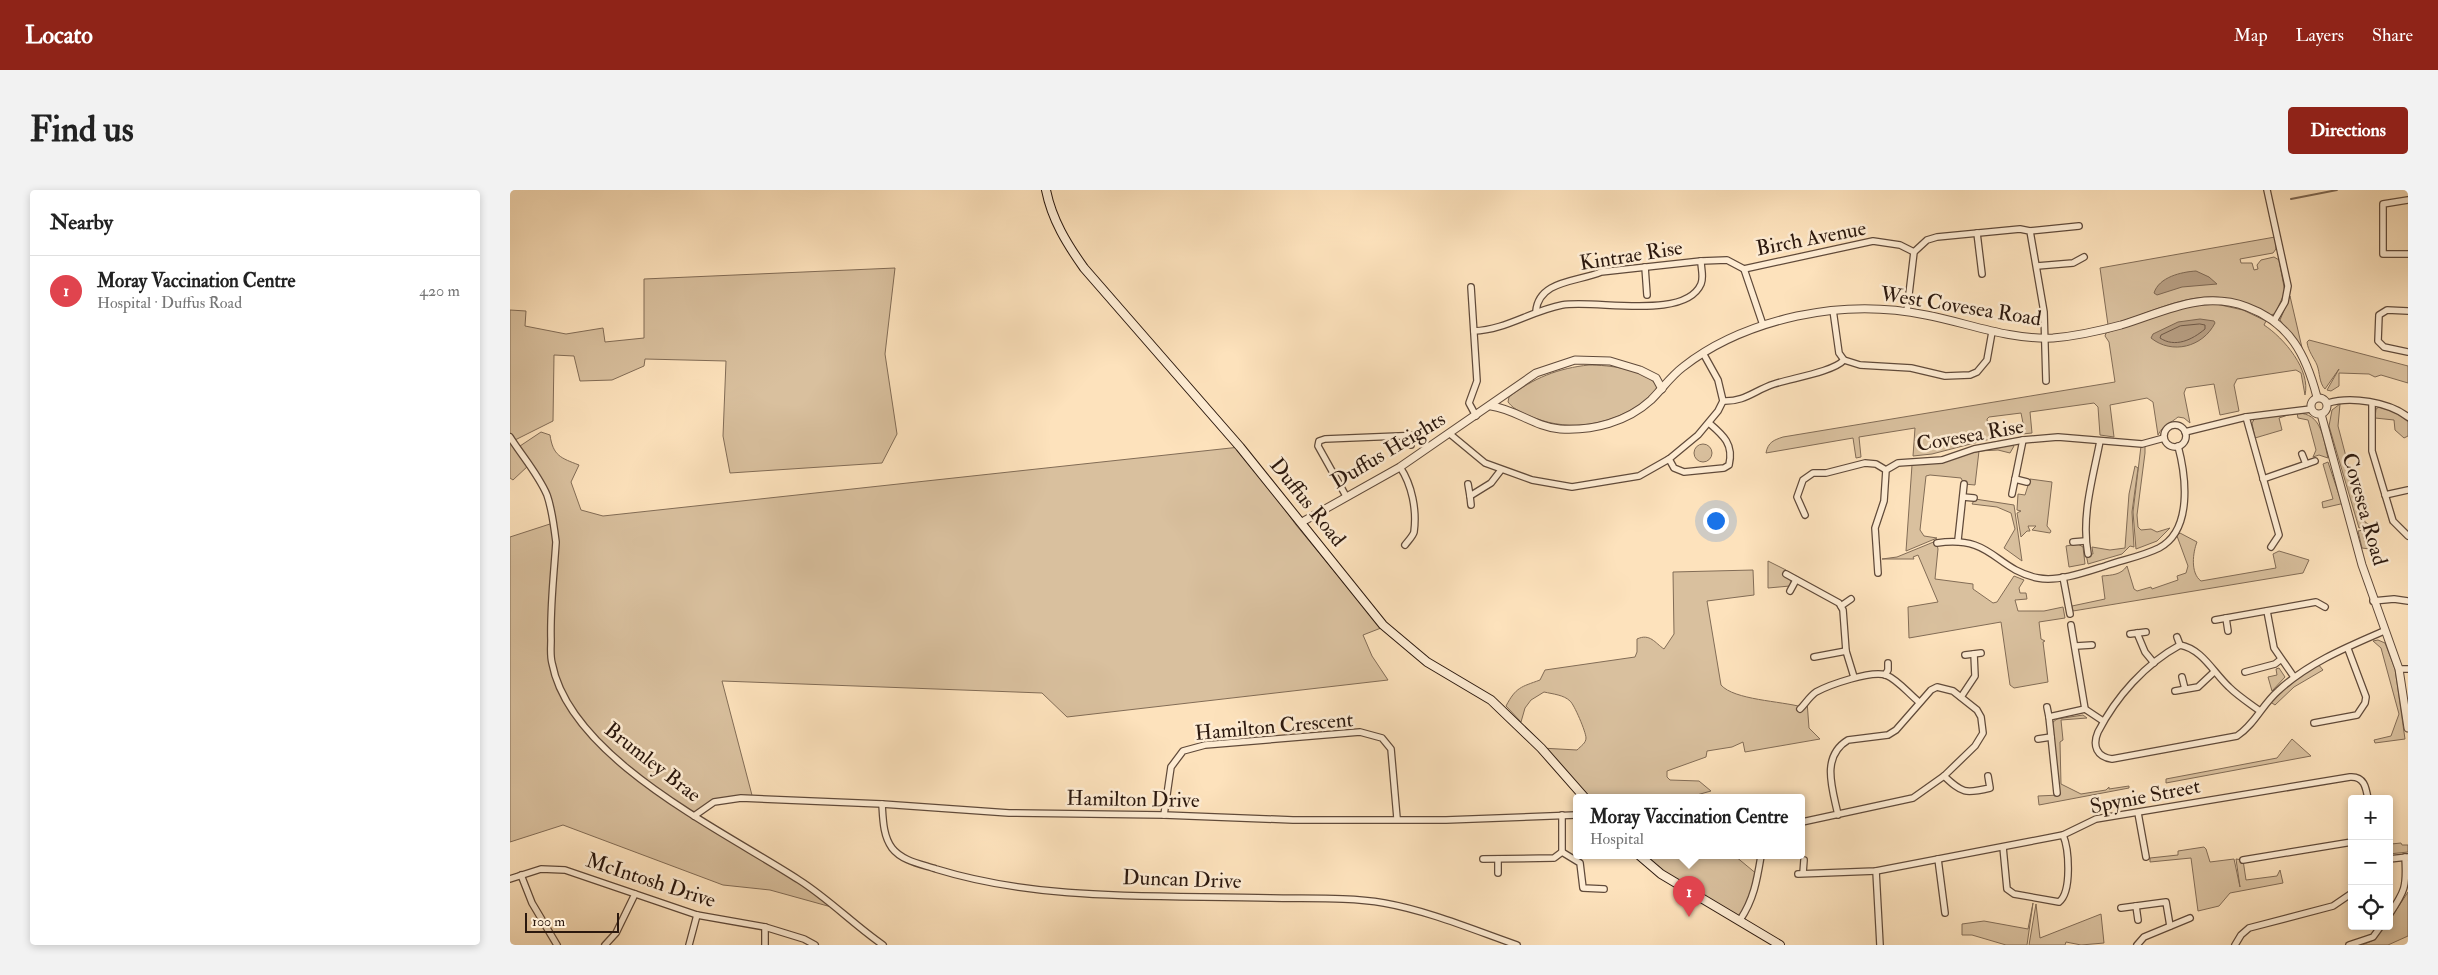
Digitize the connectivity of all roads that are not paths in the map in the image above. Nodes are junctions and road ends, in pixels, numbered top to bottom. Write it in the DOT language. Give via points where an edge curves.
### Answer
graph roads {
  1 [pos="1046,190"];
  2 [pos="2267,190"];
  3 [pos="2408,200"];
  4 [pos="2079,226"];
  5 [pos="2030,231"];
  6 [pos="1977,233"];
  7 [pos="1914,252"];
  8 [pos="2408,254"];
  9 [pos="2084,257"];
  10 [pos="1701,261"];
  11 [pos="2073,263"];
  12 [pos="2037,266"];
  13 [pos="1645,267"];
  14 [pos="1744,269"];
  15 [pos="2075,271"];
  16 [pos="1982,274"];
  17 [pos="1471,287"];
  18 [pos="1647,295"];
  19 [pos="1834,310"];
  20 [pos="1536,311"];
  21 [pos="1907,311"];
  22 [pos="2408,311"];
  23 [pos="2274,321"];
  24 [pos="1763,325"];
  25 [pos="1474,331"];
  26 [pos="1992,332"];
  27 [pos="2045,338"];
  28 [pos="2408,352"];
  29 [pos="1703,353"];
  30 [pos="1844,360"];
  31 [pos="1677,373"];
  32 [pos="1656,378"];
  33 [pos="2046,381"];
  34 [pos="1662,389"];
  35 [pos="1506,394"];
  36 [pos="2317,397"];
  37 [pos="1723,401"];
  38 [pos="2328,403"];
  39 [pos="2372,403"];
  40 [pos="1490,406"];
  41 [pos="2311,409"];
  42 [pos="1508,410"];
  43 [pos="2321,414"];
  44 [pos="1476,416"];
  45 [pos="2408,417"];
  46 [pos="2246,418"];
  47 [pos="1709,423"];
  48 [pos="2184,432"];
  49 [pos="1450,434"];
  50 [pos="1423,435"];
  51 [pos="1411,436"];
  52 [pos="510,438"];
  53 [pos="2164,438"];
  54 [pos="2023,440"];
  55 [pos="2100,441"];
  56 [pos="1411,446"];
  57 [pos="2178,446"];
  58 [pos="2302,454"];
  59 [pos="1669,459"];
  60 [pos="2315,461"];
  61 [pos="2306,464"];
  62 [pos="1400,467"];
  63 [pos="1501,470"];
  64 [pos="1886,470"];
  65 [pos="2015,479"];
  66 [pos="2263,479"];
  67 [pos="2027,482"];
  68 [pos="1468,484"];
  69 [pos="1964,484"];
  70 [pos="2408,490"];
  71 [pos="2012,494"];
  72 [pos="2385,495"];
  73 [pos="1346,496"];
  74 [pos="1470,496"];
  75 [pos="1963,497"];
  76 [pos="1974,498"];
  77 [pos="1471,506"];
  78 [pos="1805,515"];
  79 [pos="1302,522"];
  80 [pos="2408,536"];
  81 [pos="1958,540"];
  82 [pos="2085,541"];
  83 [pos="2073,542"];
  84 [pos="1938,543"];
  85 [pos="1405,545"];
  86 [pos="2271,547"];
  87 [pos="2088,554"];
  88 [pos="1878,572"];
  89 [pos="1786,574"];
  90 [pos="2063,577"];
  91 [pos="1796,580"];
  92 [pos="1790,591"];
  93 [pos="1851,599"];
  94 [pos="2374,601"];
  95 [pos="2408,601"];
  96 [pos="1841,606"];
  97 [pos="2325,607"];
  98 [pos="2267,611"];
  99 [pos="2070,614"];
  100 [pos="2226,618"];
  101 [pos="2215,620"];
  102 [pos="2072,625"];
  103 [pos="2228,631"];
  104 [pos="2384,631"];
  105 [pos="2146,632"];
  106 [pos="2177,637"];
  107 [pos="2092,645"];
  108 [pos="2180,645"];
  109 [pos="2076,646"];
  110 [pos="2348,649"];
  111 [pos="1846,651"];
  112 [pos="1974,654"];
  113 [pos="1981,654"];
  114 [pos="1965,655"];
  115 [pos="1814,656"];
  116 [pos="2280,660"];
  117 [pos="1888,663"];
  118 [pos="2154,663"];
  119 [pos="2399,669"];
  120 [pos="2408,669"];
  121 [pos="2214,672"];
  122 [pos="2245,672"];
  123 [pos="1886,675"];
  124 [pos="2294,677"];
  125 [pos="1854,678"];
  126 [pos="2182,678"];
  127 [pos="2185,689"];
  128 [pos="2175,691"];
  129 [pos="1961,697"];
  130 [pos="1919,702"];
  131 [pos="2047,706"];
  132 [pos="1800,709"];
  133 [pos="2085,709"];
  134 [pos="2260,712"];
  135 [pos="2049,717"];
  136 [pos="2103,721"];
  137 [pos="2314,723"];
  138 [pos="2408,728"];
  139 [pos="2051,737"];
  140 [pos="2038,739"];
  141 [pos="1944,776"];
  142 [pos="1988,776"];
  143 [pos="2057,793"];
  144 [pos="1581,794"];
  145 [pos="2367,795"];
  146 [pos="882,804"];
  147 [pos="2138,813"];
  148 [pos="1164,815"];
  149 [pos="1562,815"];
  150 [pos="1573,815"];
  151 [pos="1838,815"];
  152 [pos="694,816"];
  153 [pos="1397,818"];
  154 [pos="1805,821"];
  155 [pos="2063,835"];
  156 [pos="2348,843"];
  157 [pos="2003,847"];
  158 [pos="1562,852"];
  159 [pos="2406,857"];
  160 [pos="2146,858"];
  161 [pos="1483,859"];
  162 [pos="1498,859"];
  163 [pos="1573,859"];
  164 [pos="1573,859"];
  165 [pos="1644,859"];
  166 [pos="1761,859"];
  167 [pos="1938,859"];
  168 [pos="2393,859"];
  169 [pos="1804,860"];
  170 [pos="2243,860"];
  171 [pos="1876,871"];
  172 [pos="1498,873"];
  173 [pos="521,875"];
  174 [pos="510,879"];
  175 [pos="1604,889"];
  176 [pos="635,894"];
  177 [pos="2348,896"];
  178 [pos="2136,906"];
  179 [pos="2121,908"];
  180 [pos="2393,909"];
  181 [pos="1945,913"];
  182 [pos="697,915"];
  183 [pos="2190,918"];
  184 [pos="1740,920"];
  185 [pos="2138,920"];
  186 [pos="2170,926"];
  187 [pos="765,927"];
  188 [pos="2378,930"];
  189 [pos="557,945"];
  190 [pos="605,945"];
  191 [pos="689,945"];
  192 [pos="765,945"];
  193 [pos="815,945"];
  194 [pos="883,945"];
  195 [pos="1518,945"];
  196 [pos="1780,945"];
  197 [pos="1880,945"];
  198 [pos="2137,945"];
  199 [pos="2235,945"];
  200 [pos="2350,945"];
  1 -- 79 [label="main road, Duffus Road" via="1063,237 1084,268"];
  2 -- 23 [label="street" via="2288,286 2285,302"];
  3 -- 8 [label="street" via="2384,204 2383,254"];
  4 -- 5 [label="street"];
  5 -- 6 [label="street"];
  5 -- 12 [label="street"];
  6 -- 7 [label="street" via="1927,240"];
  6 -- 16 [label="street"];
  7 -- 14 [label="street, Birch Avenue" via="1900,245 1873,241"];
  7 -- 21 [label="street"];
  9 -- 11 [label="street"];
  10 -- 13 [label="street, Kintrae Rise"];
  10 -- 14 [label="street" via="1727,260"];
  10 -- 20 [label="street, Kintrae Rise" via="1702,278 1698,289 1674,303 1650,307 1592,302"];
  11 -- 12 [label="street"];
  11 -- 15 [label="street"];
  12 -- 27 [label="street"];
  13 -- 18 [label="street"];
  13 -- 20 [label="street, Kintrae Rise" via="1600,272 1556,286 1542,294"];
  14 -- 24 [label="street"];
  17 -- 25 [label="street"];
  19 -- 21 [label="street, West Covesea Road"];
  19 -- 24 [label="street, West Covesea Road"];
  19 -- 30 [label="street" via="1836,344"];
  20 -- 25 [label="street, Kintrae Rise" via="1500,327"];
  21 -- 26 [label="street, West Covesea Road"];
  22 -- 28 [label="street" via="2387,310 2379,315 2377,327 2378,341 2384,347"];
  23 -- 27 [label="street, West Covesea Road" via="2240,305 2202,300 2082,335"];
  23 -- 36 [label="street" via="2303,355"];
  24 -- 29 [label="street, West Covesea Road"];
  25 -- 44 [label="street" via="1477,381 1469,403"];
  26 -- 27 [label="street, West Covesea Road"];
  26 -- 30 [label="street" via="1987,360 1970,375 1945,376 1911,368 1860,365"];
  27 -- 33 [label="street"];
  29 -- 31 [label="street, West Covesea Road"];
  29 -- 37 [label="street" via="1718,380"];
  30 -- 37 [label="street" via="1833,369 1772,384 1737,402"];
  31 -- 32 [label="street, West Covesea Road" via="1668,378"];
  31 -- 34 [label="street, West Covesea Road"];
  32 -- 34 [label="street"];
  32 -- 35 [label="street" via="1618,363 1575,360 1536,373"];
  34 -- 42 [label="street, West Covesea Road" via="1629,416 1589,428 1559,429 1534,423"];
  35 -- 40 [label="street"];
  35 -- 42 [label="street"];
  36 -- 38 [label="street"];
  36 -- 41 [label="street"];
  37 -- 47 [label="street"];
  38 -- 39 [label="street" via="2338,400"];
  38 -- 43 [label="street"];
  39 -- 45 [label="street" via="2395,409"];
  39 -- 72 [label="street" via="2372,451"];
  40 -- 42 [label="street, West Covesea Road"];
  40 -- 44 [label="street, Duffus Heights"];
  41 -- 43 [label="street"];
  41 -- 46 [label="street, Covesea Rise"];
  43 -- 94 [label="street, Covesea Road" via="2360,561"];
  44 -- 49 [label="street, Duffus Heights"];
  46 -- 48 [label="street, Covesea Rise"];
  46 -- 66 [label="street"];
  47 -- 59 [label="street"];
  47 -- 59 [label="street" via="1726,438 1729,465 1684,472 1674,468"];
  48 -- 53 [label="street, Covesea Rise" via="2180,426 2172,426 2166,430"];
  48 -- 57 [label="street" via="2185,440"];
  49 -- 62 [label="street, Duffus Heights"];
  49 -- 63 [label="street" via="1485,463"];
  50 -- 51 [label="street"];
  51 -- 56 [label="street"];
  51 -- 73 [label="street" via="1319,441 1318,446"];
  52 -- 152 [label="street, Brumley Brae" via="530,464 547,495 554,523 551,652 561,690 572,710 601,745"];
  53 -- 55 [label="street, Covesea Rise" via="2142,444"];
  53 -- 57 [label="street" via="2169,445"];
  54 -- 55 [label="street, Covesea Rise" via="2058,437"];
  54 -- 64 [label="street, Covesea Rise" via="1974,449 1942,460 1898,463"];
  54 -- 65 [label="street"];
  55 -- 82 [label="street" via="2088,501"];
  57 -- 90 [label="street" via="2183,465 2184,508 2169,540 2160,548"];
  58 -- 61 [label="street"];
  59 -- 63 [label="street" via="1639,476 1572,487 1532,480"];
  60 -- 61 [label="street"];
  61 -- 66 [label="street"];
  62 -- 73 [label="street, Duffus Heights"];
  62 -- 85 [label="street" via="1412,490 1414,533"];
  63 -- 74 [label="street" via="1491,483"];
  64 -- 78 [label="street" via="1865,462 1813,474 1803,480 1798,497"];
  64 -- 88 [label="street" via="1884,501 1875,528"];
  65 -- 67 [label="street"];
  65 -- 71 [label="street"];
  66 -- 86 [label="street" via="2279,535"];
  68 -- 74 [label="street"];
  69 -- 75 [label="street"];
  70 -- 72 [label="street"];
  72 -- 80 [label="street" via="2393,521"];
  73 -- 79 [label="street, Duffus Heights"];
  74 -- 77 [label="street"];
  75 -- 76 [label="street"];
  75 -- 81 [label="street"];
  79 -- 144 [label="main road, Duffus Road" via="1383,625 1427,662 1491,700 1541,748"];
  81 -- 84 [label="street"];
  81 -- 90 [label="street" via="1982,547 2018,572 2041,578"];
  82 -- 83 [label="street"];
  82 -- 87 [label="street"];
  89 -- 91 [label="street"];
  90 -- 99 [label="street"];
  91 -- 92 [label="street"];
  91 -- 96 [label="street" via="1834,598"];
  93 -- 96 [label="street"];
  94 -- 95 [label="street"];
  94 -- 104 [label="street, Covesea Road"];
  96 -- 111 [label="street"];
  97 -- 98 [label="street" via="2316,602"];
  98 -- 100 [label="street"];
  98 -- 116 [label="street" via="2274,648"];
  100 -- 101 [label="street"];
  100 -- 103 [label="street"];
  102 -- 109 [label="street"];
  104 -- 110 [label="street"];
  104 -- 119 [label="street, Covesea Road"];
  105 -- 118 [label="street" via="2134,633"];
  106 -- 108 [label="street"];
  107 -- 109 [label="street"];
  108 -- 118 [label="street"];
  108 -- 121 [label="street" via="2193,649"];
  109 -- 133 [label="street"];
  110 -- 124 [label="street" via="2332,653"];
  110 -- 137 [label="street" via="2366,697 2365,703 2357,715"];
  111 -- 115 [label="street"];
  111 -- 125 [label="street"];
  112 -- 113 [label="street"];
  112 -- 114 [label="street"];
  112 -- 129 [label="street" via="1975,676"];
  116 -- 122 [label="street"];
  116 -- 124 [label="street"];
  117 -- 123 [label="street"];
  118 -- 136 [label="street" via="2124,691"];
  119 -- 120 [label="street"];
  119 -- 138 [label="street, Covesea Road"];
  121 -- 127 [label="street" via="2198,687"];
  121 -- 134 [label="street"];
  123 -- 125 [label="street"];
  123 -- 130 [label="street"];
  124 -- 134 [label="street"];
  125 -- 132 [label="street" via="1814,693"];
  126 -- 127 [label="street"];
  127 -- 128 [label="street"];
  129 -- 130 [label="street" via="1937,687"];
  129 -- 141 [label="street" via="1981,717 1983,733"];
  130 -- 151 [label="street" via="1888,735 1848,740 1839,748 1830,765"];
  131 -- 135 [label="street"];
  133 -- 135 [label="street"];
  133 -- 136 [label="street"];
  134 -- 136 [label="street" via="2250,727 2237,736 2112,759 2104,758 2095,748 2095,739"];
  135 -- 139 [label="street"];
  139 -- 140 [label="street"];
  139 -- 143 [label="street"];
  141 -- 142 [label="street" via="1961,791 1973,792 1990,788"];
  141 -- 151 [label="street" via="1913,798"];
  145 -- 147 [label="street, Spynie Street" via="2363,782 2354,777 2169,805"];
  146 -- 148 [label="street, Hamilton Drive" via="1009,813"];
  146 -- 152 [label="street, Hamilton Drive" via="741,798 714,802"];
  146 -- 195 [label="street, Duncan Drive" via="884,829 892,848 907,860 1018,888 1384,903"];
  147 -- 155 [label="street, Spynie Street" via="2096,819"];
  147 -- 160 [label="street"];
  148 -- 153 [label="street, Hamilton Drive" via="1293,820"];
  148 -- 153 [label="street, Hamilton Crescent" via="1171,767 1183,751 1205,745 1360,732 1382,738 1391,749"];
  149 -- 150 [label="street, Hamilton Drive"];
  149 -- 153 [label="street, Hamilton Drive" via="1446,820"];
  149 -- 158 [label="street"];
  151 -- 154 [label="street"];
  152 -- 194 [label="street, Brumley Brae" via="800,880"];
  155 -- 157 [label="street, Spynie Street"];
  155 -- 157 [label="street" via="2068,849 2067,892 2060,902 2014,894 2007,889"];
  156 -- 170 [label="street"];
  157 -- 167 [label="street, Spynie Street"];
  158 -- 162 [label="street" via="1550,858"];
  158 -- 163 [label="street"];
  159 -- 168 [label="street"];
  159 -- 180 [label="street" via="2407,881"];
  161 -- 162 [label="street"];
  162 -- 172 [label="street"];
  164 -- 175 [label="street" via="1580,863 1583,888"];
  165 -- 184 [label="main road" via="1661,874"];
  166 -- 184 [label="street" via="1756,890"];
  167 -- 171 [label="street, Spynie Street"];
  167 -- 181 [label="street"];
  169 -- 171 [label="street, Spynie Street" via="1800,874"];
  171 -- 197 [label="street"];
  173 -- 174 [label="street, McIntosh Drive"];
  173 -- 176 [label="street, McIntosh Drive" via="541,869 565,870"];
  173 -- 189 [label="street" via="532,903"];
  176 -- 182 [label="street, McIntosh Drive"];
  176 -- 190 [label="street" via="616,933"];
  177 -- 199 [label="street" via="2333,906 2249,928"];
  178 -- 179 [label="street"];
  178 -- 185 [label="street"];
  178 -- 186 [label="street" via="2166,902"];
  182 -- 187 [label="street, McIntosh Drive"];
  182 -- 191 [label="street"];
  183 -- 186 [label="street"];
  184 -- 196 [label="main road"];
  186 -- 198 [label="street" via="2144,937"];
  187 -- 192 [label="street"];
  187 -- 193 [label="street, McIntosh Drive"];
  188 -- 200 [label="street" via="2373,937"];
}
